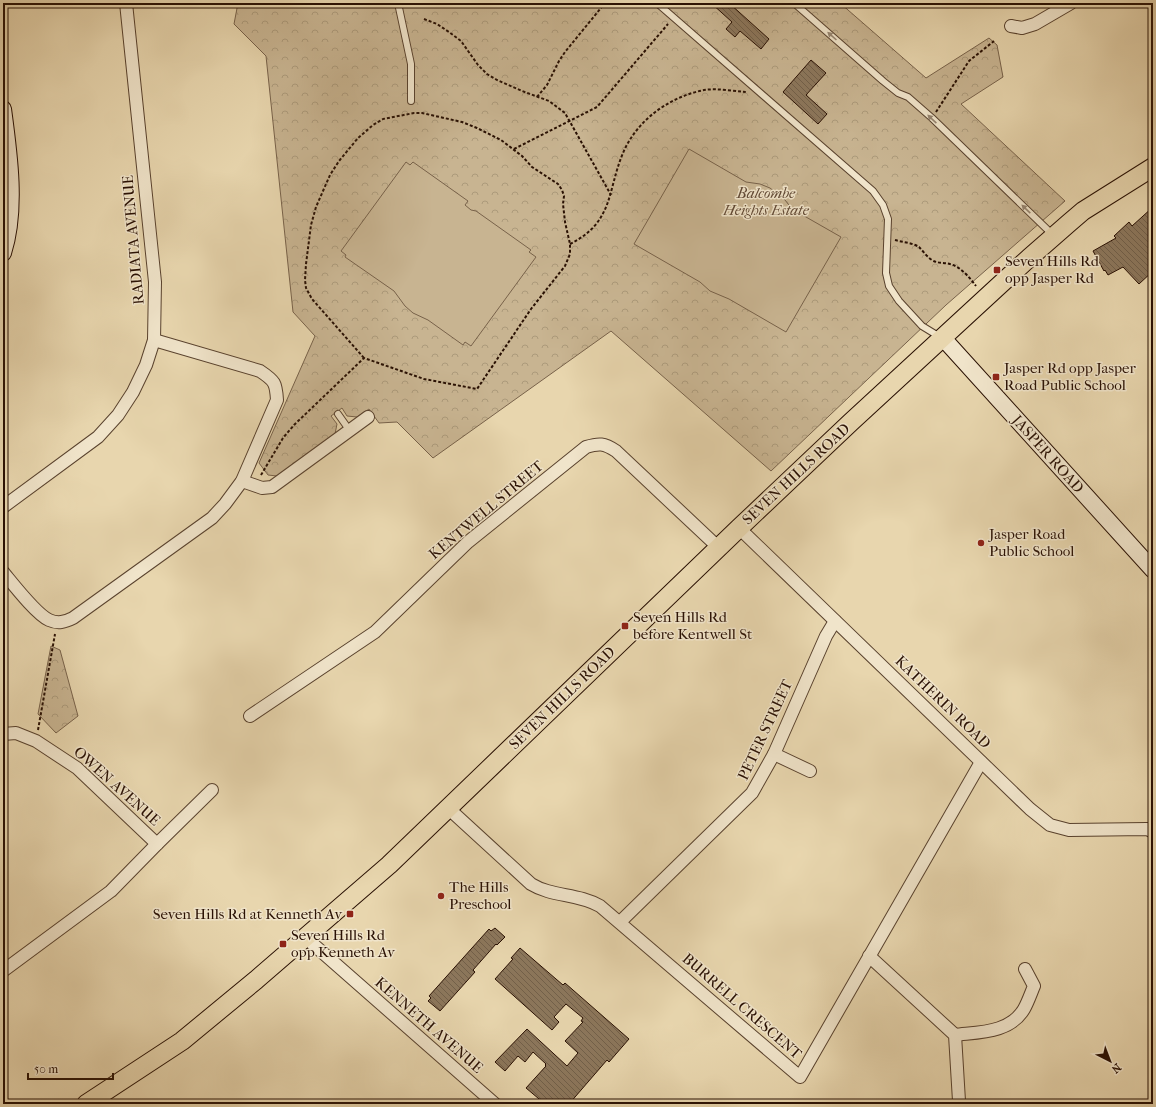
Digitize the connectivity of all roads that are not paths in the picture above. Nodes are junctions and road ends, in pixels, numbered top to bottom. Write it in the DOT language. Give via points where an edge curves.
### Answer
graph roads {
  1 [pos="126,3"];
  2 [pos="398,3"];
  3 [pos="657,3"];
  4 [pos="794,3"];
  5 [pos="1071,3"];
  6 [pos="1010,26"];
  7 [pos="410,101"];
  8 [pos="3,109"];
  9 [pos="1153,167"];
  10 [pos="1054,236"];
  11 [pos="3,253"];
  12 [pos="943,338"];
  13 [pos="154,340"];
  14 [pos="338,414"];
  15 [pos="368,417"];
  16 [pos="350,431"];
  17 [pos="242,481"];
  18 [pos="3,507"];
  19 [pos="739,528"];
  20 [pos="719,548"];
  21 [pos="1153,570"];
  22 [pos="3,572"];
  23 [pos="835,621"];
  24 [pos="250,716"];
  25 [pos="3,734"];
  26 [pos="774,754"];
  27 [pos="981,762"];
  28 [pos="810,771"];
  29 [pos="212,790"];
  30 [pos="448,808"];
  31 [pos="1153,832"];
  32 [pos="157,844"];
  33 [pos="620,922"];
  34 [pos="306,938"];
  35 [pos="869,956"];
  36 [pos="1025,969"];
  37 [pos="3,971"];
  38 [pos="955,1035"];
  39 [pos="87,1104"];
  40 [pos="495,1104"];
  41 [pos="958,1104"];
  1 -- 13 [label="street, RADIATA AVENUE" via="155,282"];
  2 -- 7 [label="lane" via="411,64"];
  3 -- 12 [label="lane" via="873,191 883,205 888,219 887,280 899,301 922,326"];
  10 -- 4 [label="lane, one-way" via="932,118 908,97 898,93 883,81"];
  5 -- 6 [label="street" via="1034,24 1022,28"];
  8 -- 11 [label="street" via="11,186"];
  9 -- 10 [label="main road, SEVEN HILLS ROAD" via="1083,211"];
  10 -- 12 [label="main road, SEVEN HILLS ROAD"];
  12 -- 19 [label="main road, SEVEN HILLS ROAD"];
  12 -- 21 [label="street, JASPER ROAD"];
  13 -- 17 [label="street" via="260,371 277,387 277,400"];
  13 -- 18 [label="street, RADIATA AVENUE" via="146,365 118,415 98,437"];
  14 -- 16 [label="lane"];
  15 -- 16 [label="street"];
  16 -- 17 [label="street" via="272,487 262,488"];
  17 -- 22 [label="street" via="212,518 65,622 49,620 40,614"];
  19 -- 20 [label="main road, SEVEN HILLS ROAD"];
  19 -- 23 [label="street, KATHERIN ROAD"];
  20 -- 24 [label="street, KENTWELL STREET" via="616,451 606,444 586,447 468,542 375,632"];
  20 -- 30 [label="main road, SEVEN HILLS ROAD"];
  23 -- 26 [label="street, PETER STREET"];
  23 -- 27 [label="street, KATHERIN ROAD"];
  25 -- 32 [label="street, OWEN AVENUE" via="16,733 36,741 77,768"];
  26 -- 28 [label="street"];
  26 -- 33 [label="street, PETER STREET" via="748,798"];
  27 -- 31 [label="street, KATHERIN ROAD" via="1050,825 1069,830 1147,829"];
  27 -- 35 [label="street, BURRELL CRESCENT"];
  29 -- 32 [label="street, OWEN AVENUE"];
  30 -- 33 [label="street, BURRELL CRESCENT" via="531,884 546,891 589,900"];
  30 -- 34 [label="main road, SEVEN HILLS ROAD" via="390,865"];
  32 -- 37 [label="street, OWEN AVENUE" via="111,892"];
  33 -- 35 [label="street, BURRELL CRESCENT" via="800,1077"];
  34 -- 39 [label="main road, SEVEN HILLS ROAD" via="182,1041"];
  34 -- 40 [label="street, KENNETH AVENUE"];
  35 -- 38 [label="street"];
  36 -- 38 [label="street" via="1034,986 1024,1010 1013,1021 998,1030"];
  38 -- 41 [label="street" via="960,1101"];
}
